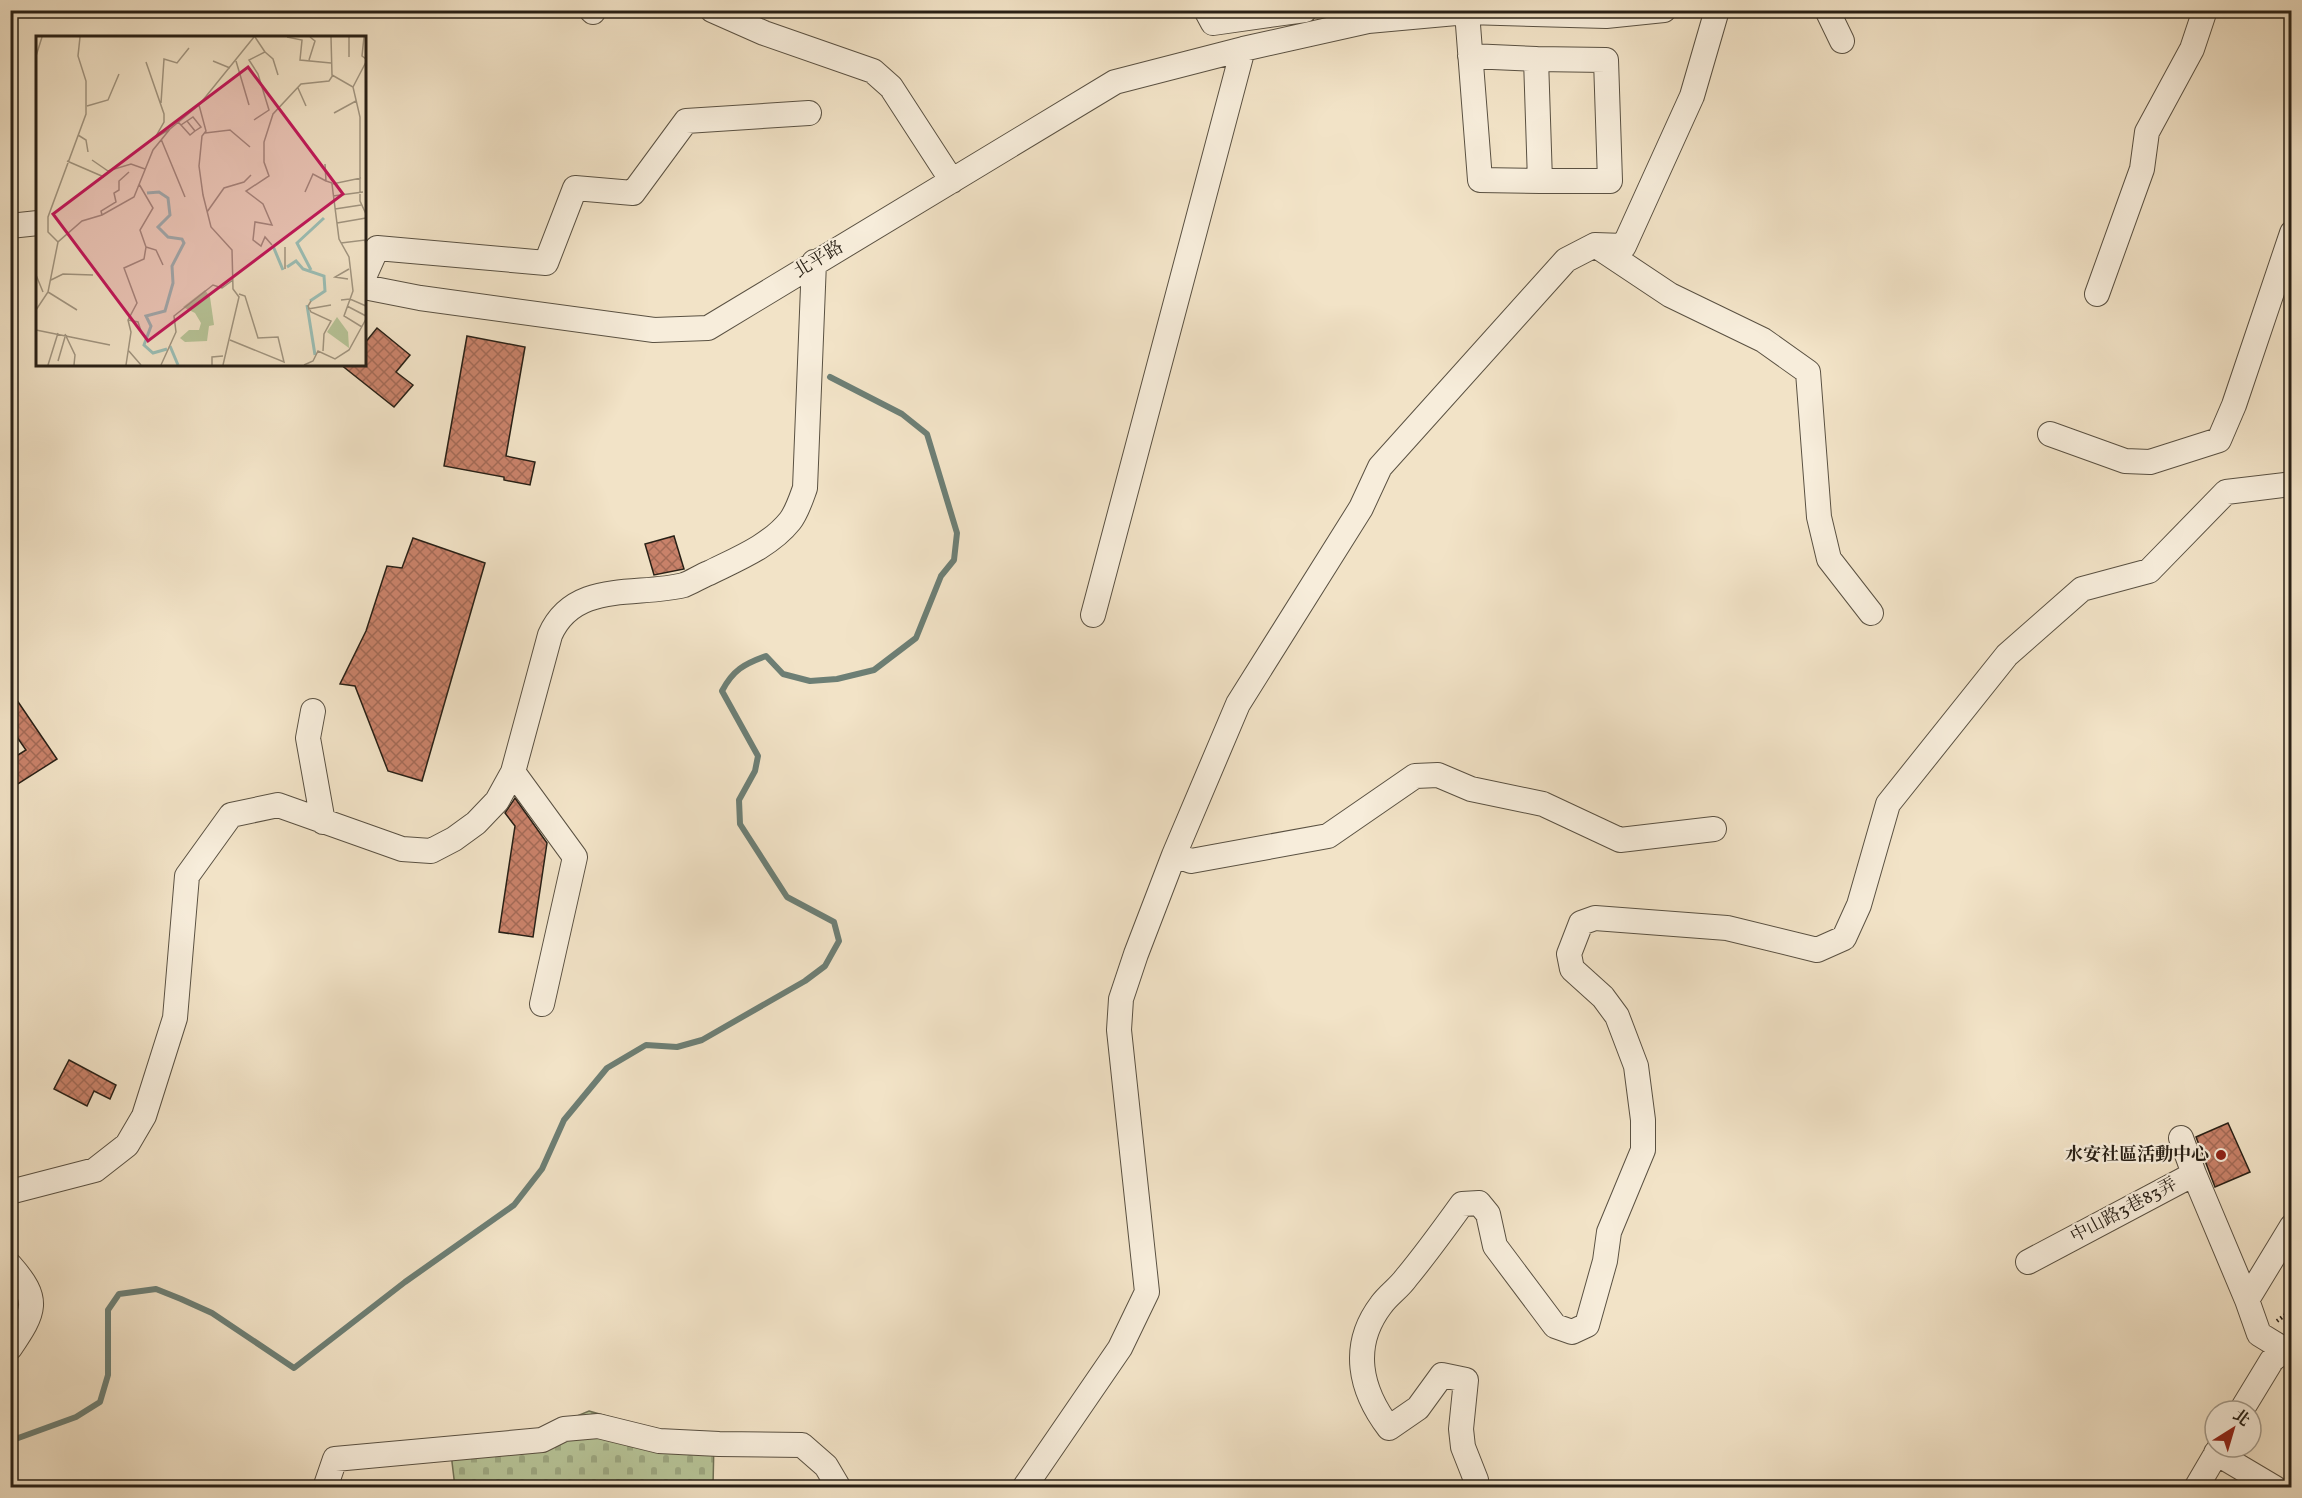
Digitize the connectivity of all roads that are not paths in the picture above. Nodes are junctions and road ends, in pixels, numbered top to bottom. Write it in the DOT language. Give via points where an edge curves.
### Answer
graph roads {
  1 [pos="711,10"];
  2 [pos="1206,10"];
  3 [pos="1305,10"];
  4 [pos="1664,10"];
  5 [pos="1717,10"];
  6 [pos="1827,10"];
  7 [pos="2205,10"];
  8 [pos="1467,12"];
  9 [pos="1358,16"];
  10 [pos="1842,42"];
  11 [pos="1243,49"];
  12 [pos="1470,56"];
  13 [pos="1536,59"];
  14 [pos="809,113"];
  15 [pos="952,180"];
  16 [pos="1540,181"];
  17 [pos="36,224"];
  18 [pos="10,226"];
  19 [pos="2292,233"];
  20 [pos="1596,245"];
  21 [pos="814,262"];
  22 [pos="366,273"];
  23 [pos="366,286"];
  24 [pos="2097,294"];
  25 [pos="2050,434"];
  26 [pos="2292,484"];
  27 [pos="1871,613"];
  28 [pos="1093,615"];
  29 [pos="314,711"];
  30 [pos="513,772"];
  31 [pos="323,822"];
  32 [pos="1714,829"];
  33 [pos="1174,855"];
  34 [pos="542,1004"];
  35 [pos="2181,1138"];
  36 [pos="2194,1174"];
  37 [pos="10,1192"];
  38 [pos="2292,1226"];
  39 [pos="2028,1263"];
  40 [pos="10,1264"];
  41 [pos="2247,1300"];
  42 [pos="10,1348"];
  43 [pos="2283,1354"];
  44 [pos="2250,1399"];
  45 [pos="2213,1459"];
  46 [pos="2232,1459"];
  47 [pos="1476,1480"];
  48 [pos="326,1488"];
  49 [pos="839,1488"];
  50 [pos="1024,1488"];
  51 [pos="2196,1488"];
  52 [pos="2275,1488"];
  1 -- 15 [label="street" via="873,71 891,87"];
  2 -- 3 [label="street" via="1213,23"];
  4 -- 8 [label="street, 北平路" via="1606,16"];
  5 -- 20 [label="street" via="1692,96 1624,246"];
  6 -- 10 [label="street"];
  7 -- 24 [label="street" via="2192,49 2146,132 2142,169"];
  8 -- 9 [label="street, 北平路"];
  8 -- 12 [label="street"];
  9 -- 11 [label="street, 北平路"];
  11 -- 15 [label="street, 北平路" via="1115,82"];
  11 -- 28 [label="street"];
  12 -- 13 [label="street"];
  12 -- 16 [label="street" via="1480,180"];
  13 -- 16 [label="street"];
  13 -- 16 [label="street" via="1606,60 1607,71 1610,181"];
  14 -- 22 [label="street" via="686,121 633,193 575,188 546,263 377,248"];
  15 -- 21 [label="street, 北平路"];
  17 -- 18 [label="street"];
  19 -- 25 [label="street" via="2219,440 2150,462 2133,462"];
  20 -- 27 [label="street" via="1670,295 1763,340 1808,372 1820,517 1828,559"];
  20 -- 33 [label="street" via="1566,260 1380,467 1361,508 1238,704"];
  21 -- 23 [label="street, 北平路" via="708,328 654,330 420,298"];
  21 -- 30 [label="street" via="805,488 791,519 775,536 685,585 586,599 565,611 550,635"];
  26 -- 47 [label="street" via="2226,492 2149,571 2082,589 2007,656 1888,804 1859,906 1844,938 1817,950 1727,928 1595,918 1581,923 1569,954 1572,969 1603,997 1617,1016 1636,1066 1643,1120 1643,1150 1609,1232 1587,1325 1572,1332 1555,1326 1495,1246 1488,1214 1479,1203 1462,1204 1405,1280 1380,1305 1366,1333 1363,1378 1375,1410 1389,1428 1418,1408 1442,1375 1466,1380 1462,1438"];
  29 -- 31 [label="street" via="308,738"];
  30 -- 31 [label="street" via="496,801 476,823 431,851 402,849"];
  30 -- 34 [label="street" via="575,857"];
  31 -- 37 [label="street" via="278,805 231,815 187,876 175,1018 144,1116 127,1145 95,1170"];
  32 -- 33 [label="street" via="1620,840 1543,804 1471,789 1438,774 1415,776 1328,836 1191,861"];
  33 -- 50 [label="street" via="1121,999 1119,1030 1147,1292 1120,1348"];
  35 -- 36 [label="street"];
  36 -- 39 [label="street, 中山路3巷83弄"];
  36 -- 41 [label="street, 中山路3巷83弄"];
  38 -- 41 [label="street"];
  40 -- 42 [label="street" via="32,1297 29,1319"];
  41 -- 43 [label="street, 中山路3巷83弄" via="2259,1334"];
  43 -- 44 [label="street"];
  45 -- 51 [label="street"];
  46 -- 52 [label="street"];
  48 -- 49 [label="street" via="335,1459 542,1440 564,1429 598,1426 658,1441 802,1445 826,1466"];
}
